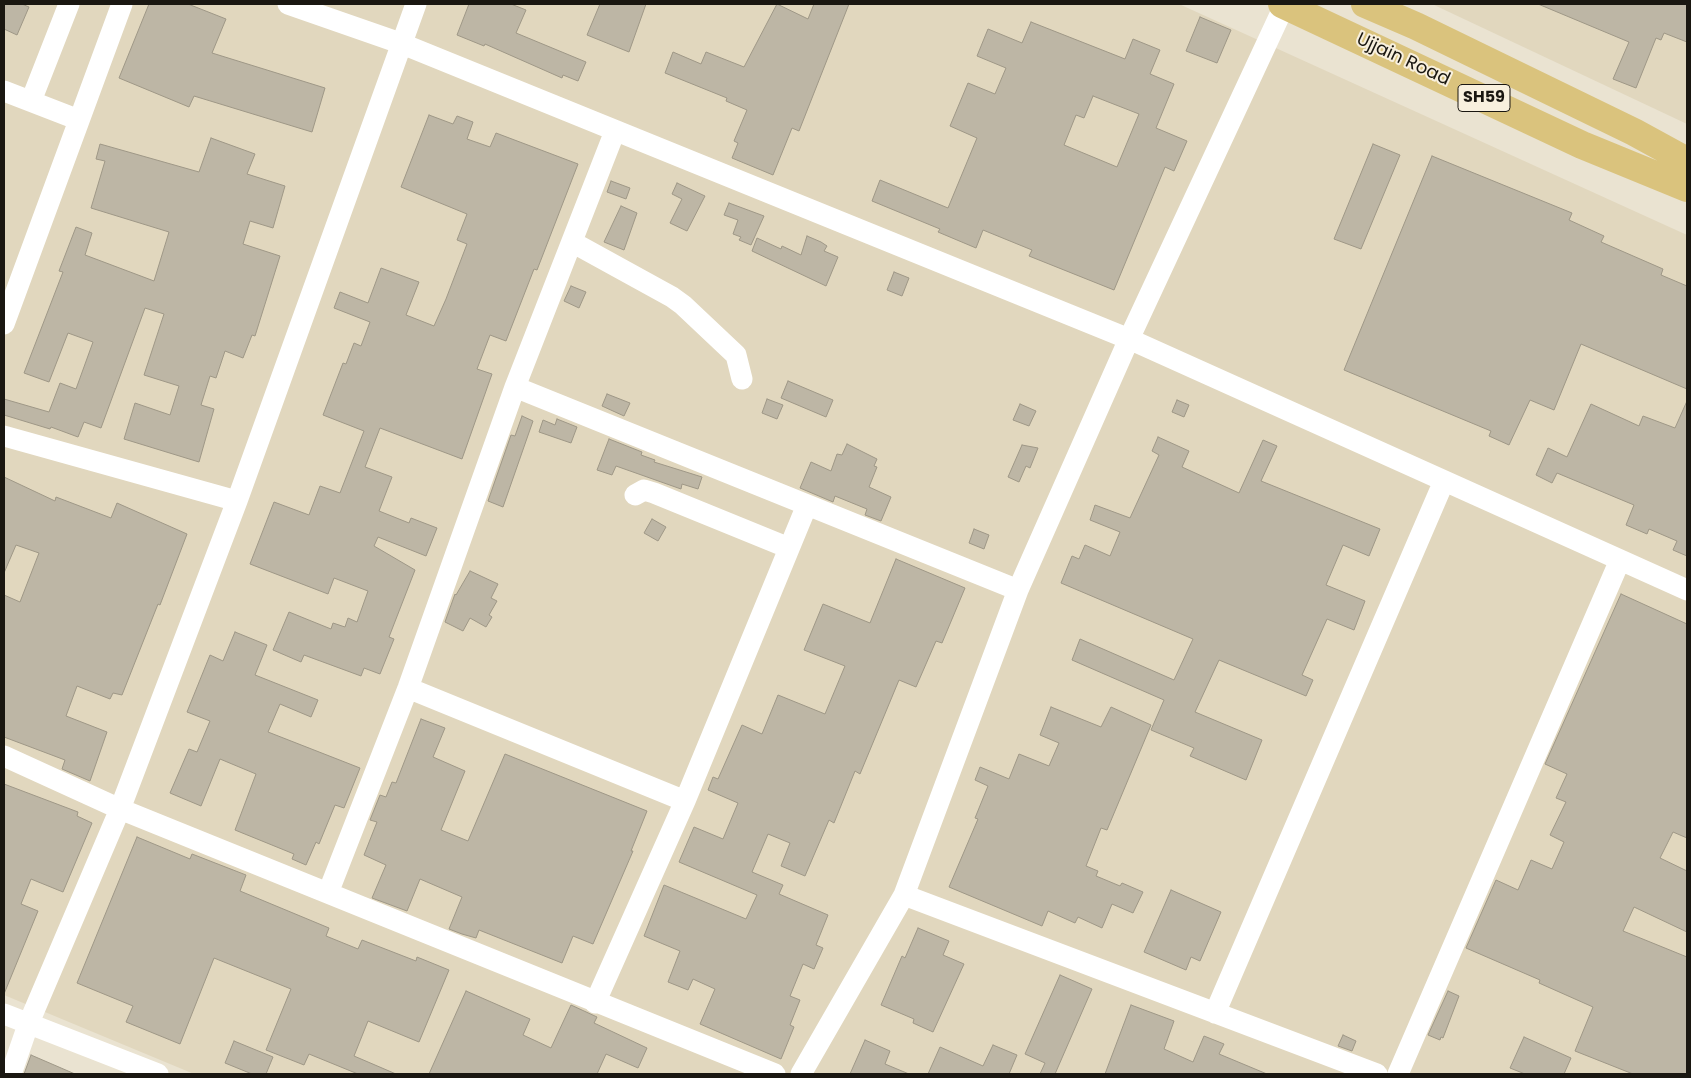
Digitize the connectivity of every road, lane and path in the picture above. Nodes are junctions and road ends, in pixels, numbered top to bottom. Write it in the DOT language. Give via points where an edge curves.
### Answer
graph roads {
  1 [pos="69,4"];
  2 [pos="122,4"];
  3 [pos="288,4"];
  4 [pos="416,4"];
  5 [pos="1284,4"];
  6 [pos="1365,4"];
  7 [pos="400,43"];
  8 [pos="4,91"];
  9 [pos="31,101"];
  10 [pos="79,120"];
  11 [pos="615,131"];
  12 [pos="1687,161"];
  13 [pos="1687,188"];
  14 [pos="572,242"];
  15 [pos="4,324"];
  16 [pos="1129,339"];
  17 [pos="742,379"];
  18 [pos="515,387"];
  19 [pos="4,436"];
  20 [pos="1444,481"];
  21 [pos="634,494"];
  22 [pos="237,501"];
  23 [pos="806,505"];
  24 [pos="789,548"];
  25 [pos="1620,560"];
  26 [pos="1018,590"];
  27 [pos="1687,590"];
  28 [pos="408,688"];
  29 [pos="4,756"];
  30 [pos="685,801"];
  31 [pos="120,809"];
  32 [pos="328,894"];
  33 [pos="904,895"];
  34 [pos="596,1003"];
  35 [pos="1215,1013"];
  36 [pos="4,1014"];
  37 [pos="28,1025"];
  38 [pos="153,1073"];
  39 [pos="11,1074"];
  40 [pos="775,1074"];
  41 [pos="801,1074"];
  42 [pos="1377,1074"];
  43 [pos="1398,1074"];
  1 -- 9 [label="street"];
  2 -- 10 [label="street"];
  3 -- 7 [label="street"];
  4 -- 7 [label="street"];
  5 -- 13 [label="main road, Ujjain Road / SH59" via="1582,145"];
  5 -- 16 [label="street"];
  6 -- 12 [label="main road, Ujjain Road / SH59" via="1416,26"];
  7 -- 11 [label="street"];
  7 -- 22 [label="street"];
  8 -- 9 [label="street"];
  9 -- 10 [label="street"];
  10 -- 15 [label="street"];
  11 -- 14 [label="street"];
  11 -- 16 [label="street"];
  14 -- 17 [label="street" via="683,304 736,355"];
  14 -- 18 [label="street"];
  16 -- 20 [label="street"];
  16 -- 26 [label="street"];
  18 -- 23 [label="street"];
  18 -- 28 [label="street"];
  19 -- 22 [label="street"];
  20 -- 25 [label="street"];
  20 -- 35 [label="street"];
  21 -- 24 [label="street" via="644,490 654,493"];
  22 -- 31 [label="street"];
  23 -- 24 [label="street"];
  23 -- 26 [label="street"];
  24 -- 30 [label="street"];
  25 -- 27 [label="street"];
  25 -- 43 [label="street"];
  26 -- 33 [label="street"];
  28 -- 30 [label="street"];
  28 -- 32 [label="street"];
  29 -- 31 [label="street"];
  30 -- 34 [label="street"];
  31 -- 32 [label="street"];
  31 -- 37 [label="street"];
  32 -- 34 [label="street"];
  33 -- 35 [label="street"];
  33 -- 41 [label="street"];
  34 -- 40 [label="street"];
  35 -- 42 [label="street"];
  36 -- 37 [label="street"];
  37 -- 38 [label="street"];
  37 -- 39 [label="street"];
}
